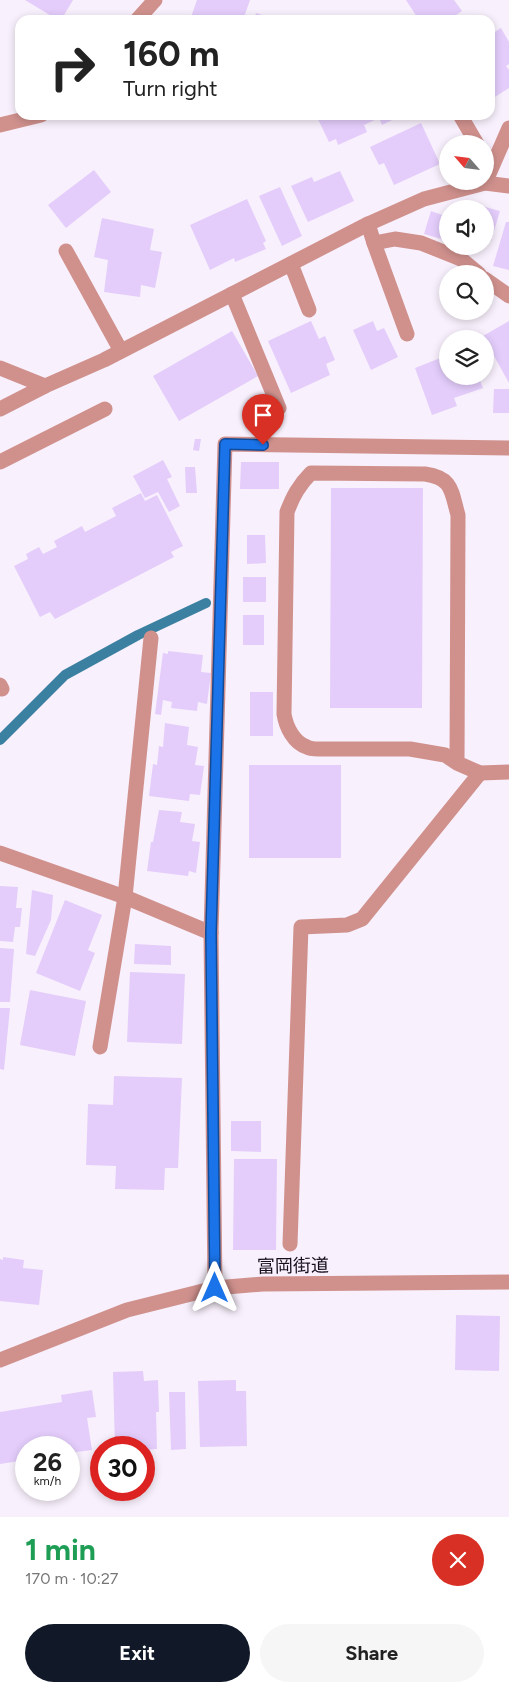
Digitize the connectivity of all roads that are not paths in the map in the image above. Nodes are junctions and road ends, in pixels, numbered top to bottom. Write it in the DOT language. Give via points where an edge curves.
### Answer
graph roads {
  1 [pos="154,0"];
  2 [pos="141,15"];
  3 [pos="21,120"];
  4 [pos="463,120"];
  5 [pos="0,125"];
  6 [pos="509,128"];
  7 [pos="472,135"];
  8 [pos="494,151"];
  9 [pos="494,184"];
  10 [pos="509,186"];
  11 [pos="458,190"];
  12 [pos="368,224"];
  13 [pos="374,243"];
  14 [pos="66,251"];
  15 [pos="291,264"];
  16 [pos="468,265"];
  17 [pos="494,285"];
  18 [pos="232,294"];
  19 [pos="509,296"];
  20 [pos="309,310"];
  21 [pos="407,334"];
  22 [pos="121,351"];
  23 [pos="0,368"];
  24 [pos="45,386"];
  25 [pos="279,408"];
  26 [pos="0,409"];
  27 [pos="105,409"];
  28 [pos="509,448"];
  29 [pos="0,462"];
  30 [pos="151,638"];
  31 [pos="457,763"];
  32 [pos="509,772"];
  33 [pos="480,773"];
  34 [pos="0,853"];
  35 [pos="125,897"];
  36 [pos="211,933"];
  37 [pos="100,1047"];
  38 [pos="290,1244"];
  39 [pos="509,1282"];
  40 [pos="215,1288"];
  41 [pos="0,1360"];
  1 -- 2 [label="street"];
  3 -- 5 [label="street"];
  4 -- 7 [label="street"];
  6 -- 8 [label="street"];
  9 -- 10 [label="street"];
  11 -- 12 [label="street" via="424,199"];
  12 -- 13 [label="street"];
  12 -- 15 [label="street"];
  13 -- 16 [label="street" via="395,239 421,243 461,259"];
  13 -- 21 [label="street"];
  14 -- 22 [label="street"];
  15 -- 18 [label="street"];
  15 -- 20 [label="street"];
  17 -- 19 [label="street"];
  18 -- 22 [label="street"];
  18 -- 25 [label="street"];
  22 -- 24 [label="street"];
  23 -- 24 [label="street"];
  24 -- 26 [label="street"];
  27 -- 29 [label="street"];
  28 -- 36 [label="street" via="225,444"];
  30 -- 35 [label="street"];
  31 -- 31 [label="street" via="445,755 410,750 306,747 286,725 288,512 293,496 310,473 425,474 440,476 449,486 458,515"];
  31 -- 33 [label="street"];
  32 -- 33 [label="street"];
  33 -- 38 [label="street" via="362,918 347,925 301,927"];
  34 -- 35 [label="street"];
  35 -- 36 [label="street"];
  35 -- 37 [label="street"];
  36 -- 40 [label="street"];
  39 -- 40 [label="street, 富岡街道" via="263,1284"];
  40 -- 41 [label="street, 富岡街道" via="127,1310"];
}
